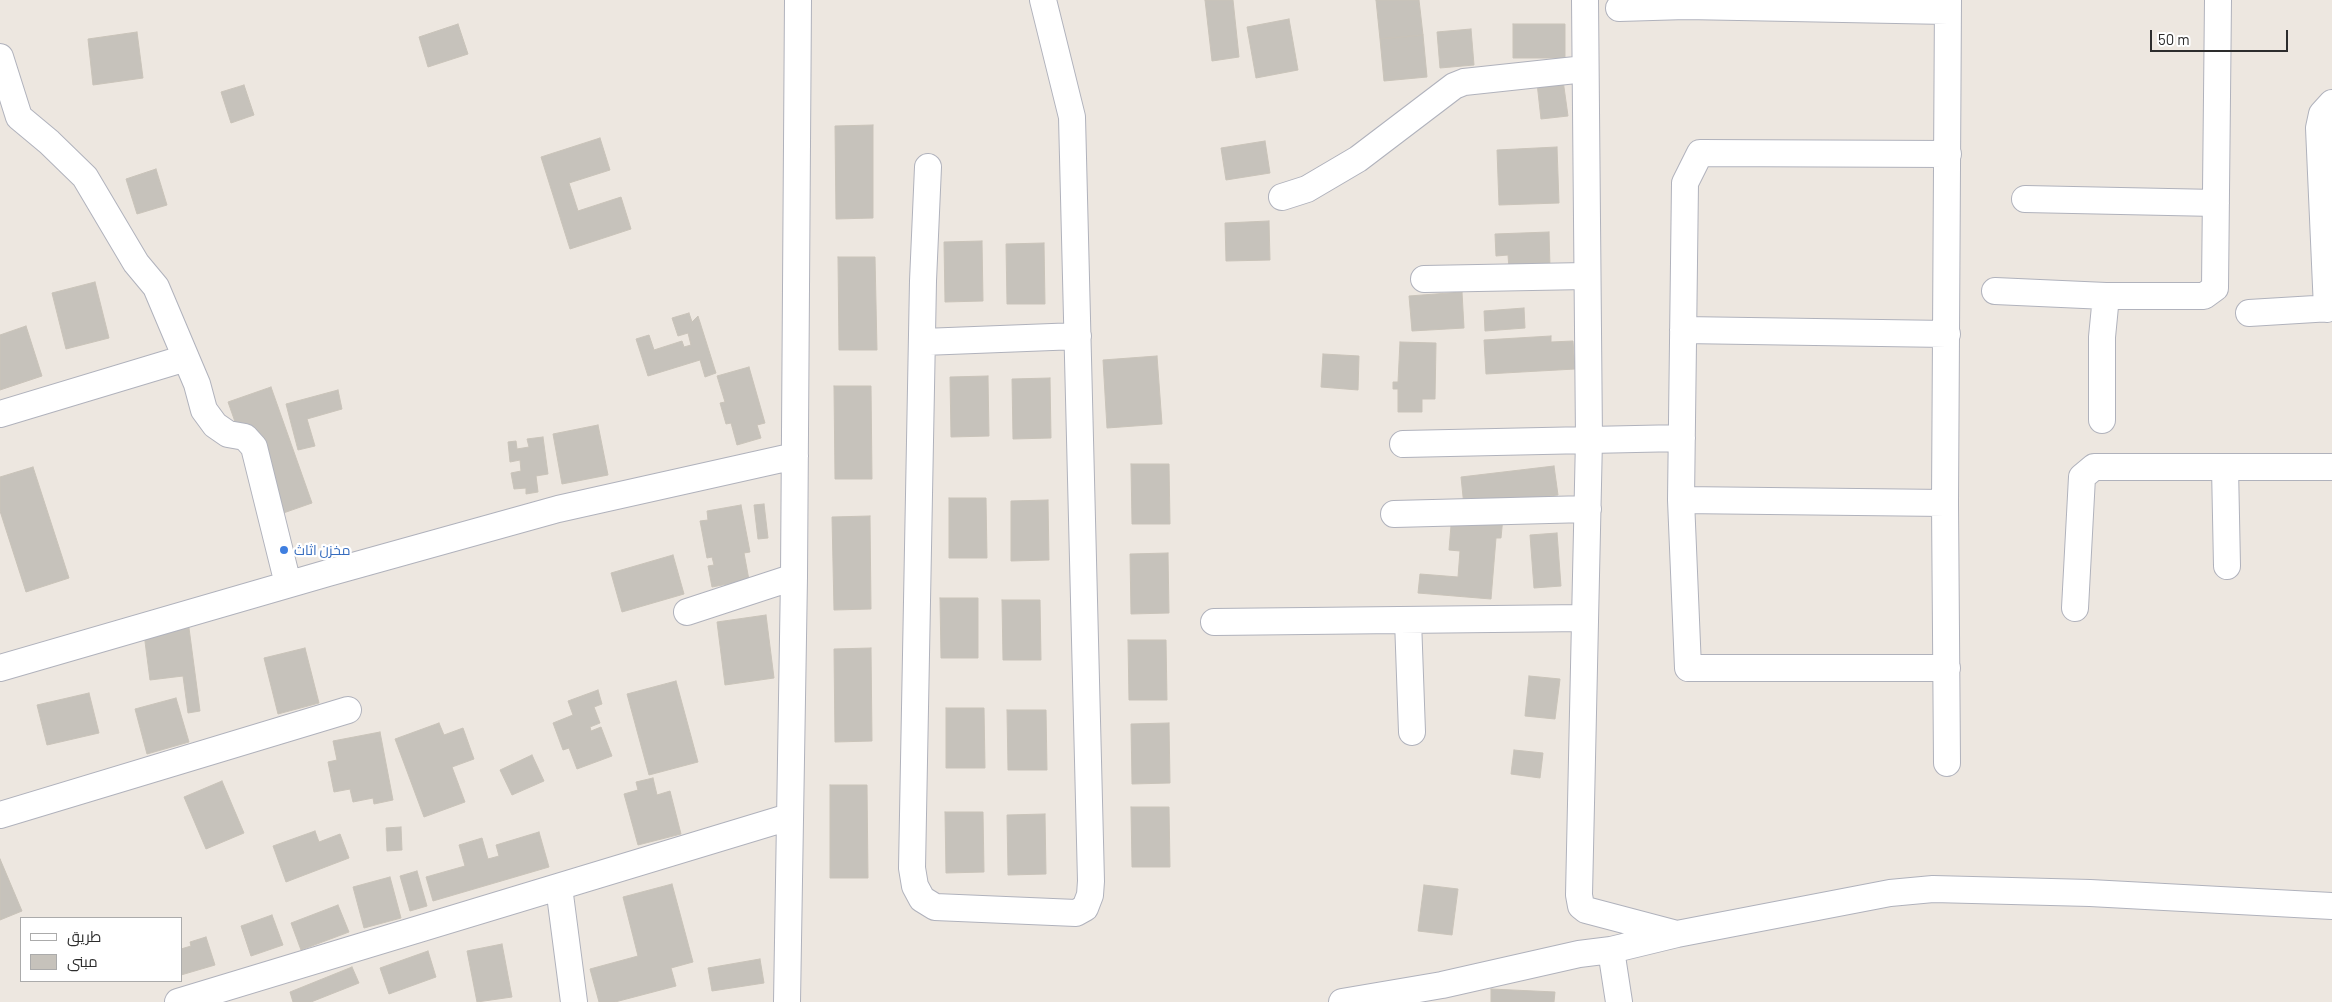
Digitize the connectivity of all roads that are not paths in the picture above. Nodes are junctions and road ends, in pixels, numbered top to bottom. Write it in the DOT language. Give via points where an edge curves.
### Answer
graph roads {
  1 [pos="798,0"];
  2 [pos="1043,0"];
  3 [pos="1585,0"];
  4 [pos="2218,0"];
  5 [pos="1686,3"];
  6 [pos="1948,5"];
  7 [pos="1620,8"];
  8 [pos="0,57"];
  9 [pos="1585,69"];
  10 [pos="2332,103"];
  11 [pos="9,120"];
  12 [pos="1948,154"];
  13 [pos="928,167"];
  14 [pos="1282,197"];
  15 [pos="2024,199"];
  16 [pos="2216,203"];
  17 [pos="1586,276"];
  18 [pos="1424,279"];
  19 [pos="1995,291"];
  20 [pos="2106,296"];
  21 [pos="2329,309"];
  22 [pos="2249,313"];
  23 [pos="1683,330"];
  24 [pos="1947,334"];
  25 [pos="1078,336"];
  26 [pos="923,342"];
  27 [pos="186,358"];
  28 [pos="0,414"];
  29 [pos="2102,420"];
  30 [pos="1682,438"];
  31 [pos="1589,439"];
  32 [pos="1403,444"];
  33 [pos="795,456"];
  34 [pos="2225,467"];
  35 [pos="2332,467"];
  36 [pos="1681,500"];
  37 [pos="1945,503"];
  38 [pos="1588,509"];
  39 [pos="1394,514"];
  40 [pos="2227,566"];
  41 [pos="794,577"];
  42 [pos="288,584"];
  43 [pos="2076,608"];
  44 [pos="687,612"];
  45 [pos="1585,618"];
  46 [pos="1408,620"];
  47 [pos="1214,622"];
  48 [pos="0,668"];
  49 [pos="1947,668"];
  50 [pos="348,710"];
  51 [pos="1412,732"];
  52 [pos="1947,763"];
  53 [pos="0,815"];
  54 [pos="789,817"];
  55 [pos="559,887"];
  56 [pos="2332,906"];
  57 [pos="1677,934"];
  58 [pos="1611,950"];
  59 [pos="178,1002"];
  60 [pos="574,1002"];
  61 [pos="787,1002"];
  62 [pos="1342,1002"];
  63 [pos="1619,1002"];
  1 -- 33 [label="street"];
  2 -- 25 [label="street" via="1072,117"];
  3 -- 9 [label="street"];
  4 -- 16 [label="street"];
  5 -- 6 [label="street"];
  5 -- 7 [label="street"];
  6 -- 12 [label="street"];
  8 -- 11 [label="street"];
  9 -- 14 [label="street" via="1464,82 1454,86 1358,159 1307,189"];
  9 -- 17 [label="street"];
  10 -- 21 [label="street" via="2322,114 2319,128"];
  11 -- 27 [label="street" via="49,142 85,177 136,262 156,287"];
  12 -- 23 [label="street" via="1700,153 1685,183"];
  12 -- 24 [label="street"];
  13 -- 26 [label="street"];
  15 -- 16 [label="street"];
  16 -- 20 [label="street" via="2215,288 2204,296"];
  17 -- 18 [label="street"];
  17 -- 31 [label="street"];
  19 -- 20 [label="street"];
  20 -- 29 [label="street" via="2102,337"];
  21 -- 22 [label="street"];
  23 -- 24 [label="street"];
  23 -- 30 [label="street"];
  24 -- 37 [label="street"];
  25 -- 26 [label="street"];
  25 -- 26 [label="street" via="1091,881 1085,908 1076,913 934,906 922,899 915,886 912,868"];
  27 -- 28 [label="street"];
  27 -- 42 [label="street" via="204,410 215,425 228,434 245,437 254,446"];
  30 -- 31 [label="street"];
  30 -- 36 [label="street"];
  31 -- 32 [label="street"];
  31 -- 38 [label="street"];
  33 -- 41 [label="street"];
  33 -- 42 [label="street" via="558,509"];
  34 -- 35 [label="street"];
  34 -- 40 [label="street"];
  34 -- 43 [label="street" via="2094,467 2082,477"];
  36 -- 37 [label="street"];
  36 -- 49 [label="street" via="1688,668"];
  37 -- 49 [label="street"];
  38 -- 39 [label="street"];
  38 -- 45 [label="street"];
  41 -- 44 [label="street"];
  41 -- 54 [label="street"];
  42 -- 48 [label="street"];
  45 -- 46 [label="street"];
  45 -- 57 [label="street" via="1579,901 1586,910"];
  46 -- 47 [label="street"];
  46 -- 51 [label="street"];
  49 -- 52 [label="street"];
  50 -- 53 [label="street"];
  54 -- 55 [label="street"];
  54 -- 61 [label="street"];
  55 -- 59 [label="street"];
  55 -- 60 [label="street"];
  56 -- 57 [label="street" via="2090,893 1933,889 1890,893"];
  57 -- 58 [label="street"];
  58 -- 62 [label="street"];
  58 -- 63 [label="street"];
}
